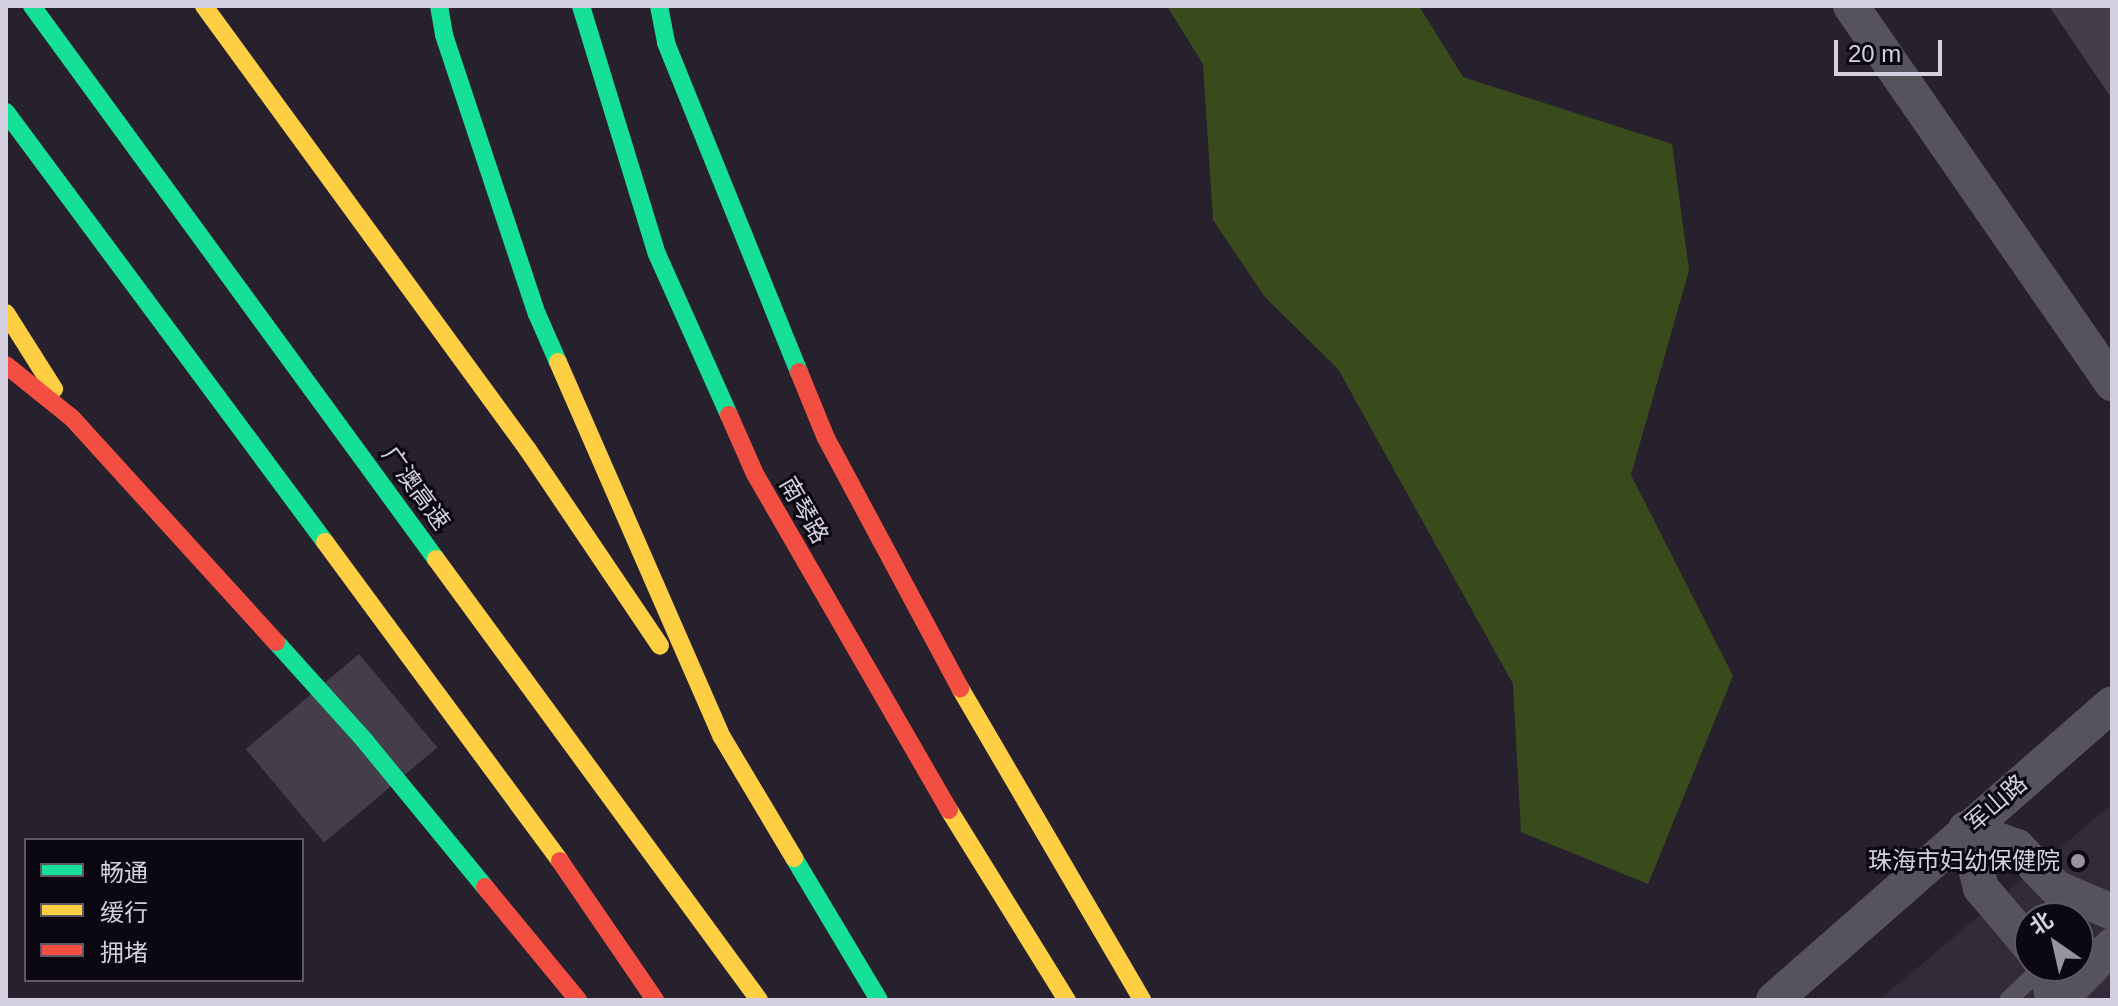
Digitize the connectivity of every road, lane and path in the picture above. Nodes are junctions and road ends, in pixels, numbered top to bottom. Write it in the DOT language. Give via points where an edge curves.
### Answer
graph roads {
  1 [pos="32,6"];
  2 [pos="204,6"];
  3 [pos="439,6"];
  4 [pos="581,6"];
  5 [pos="659,6"];
  6 [pos="1851,6"];
  7 [pos="6,112"];
  8 [pos="6,313"];
  9 [pos="6,365"];
  10 [pos="2112,383"];
  11 [pos="72,418"];
  12 [pos="2112,704"];
  13 [pos="722,737"];
  14 [pos="1966,829"];
  15 [pos="2112,912"];
  16 [pos="2014,927"];
  17 [pos="2112,946"];
  18 [pos="2028,982"];
  19 [pos="578,1000"];
  20 [pos="655,1000"];
  21 [pos="759,1000"];
  22 [pos="879,1000"];
  23 [pos="1067,1000"];
  24 [pos="1142,1000"];
  25 [pos="1774,1000"];
  26 [pos="2008,1000"];
  27 [pos="2057,1000"];
  1 -- 21 [label="main road, 广澳高速"];
  2 -- 13 [label="main road" via="528,450"];
  3 -- 13 [label="main road" via="444,35 537,314"];
  4 -- 23 [label="main road, 南琴路" via="657,254 755,474 958,825"];
  5 -- 24 [label="main road" via="666,43 826,438 979,725"];
  6 -- 10 [label="street"];
  7 -- 20 [label="main road" via="541,833"];
  8 -- 11 [label="main road"];
  9 -- 11 [label="main road"];
  11 -- 19 [label="main road" via="365,741"];
  12 -- 14 [label="street, 军山路"];
  13 -- 22 [label="main road"];
  14 -- 15 [label="street" via="2017,847 2056,888"];
  14 -- 16 [label="street" via="1981,888"];
  14 -- 25 [label="street, 军山路"];
  17 -- 27 [label="street"];
  18 -- 26 [label="lane"];
}
